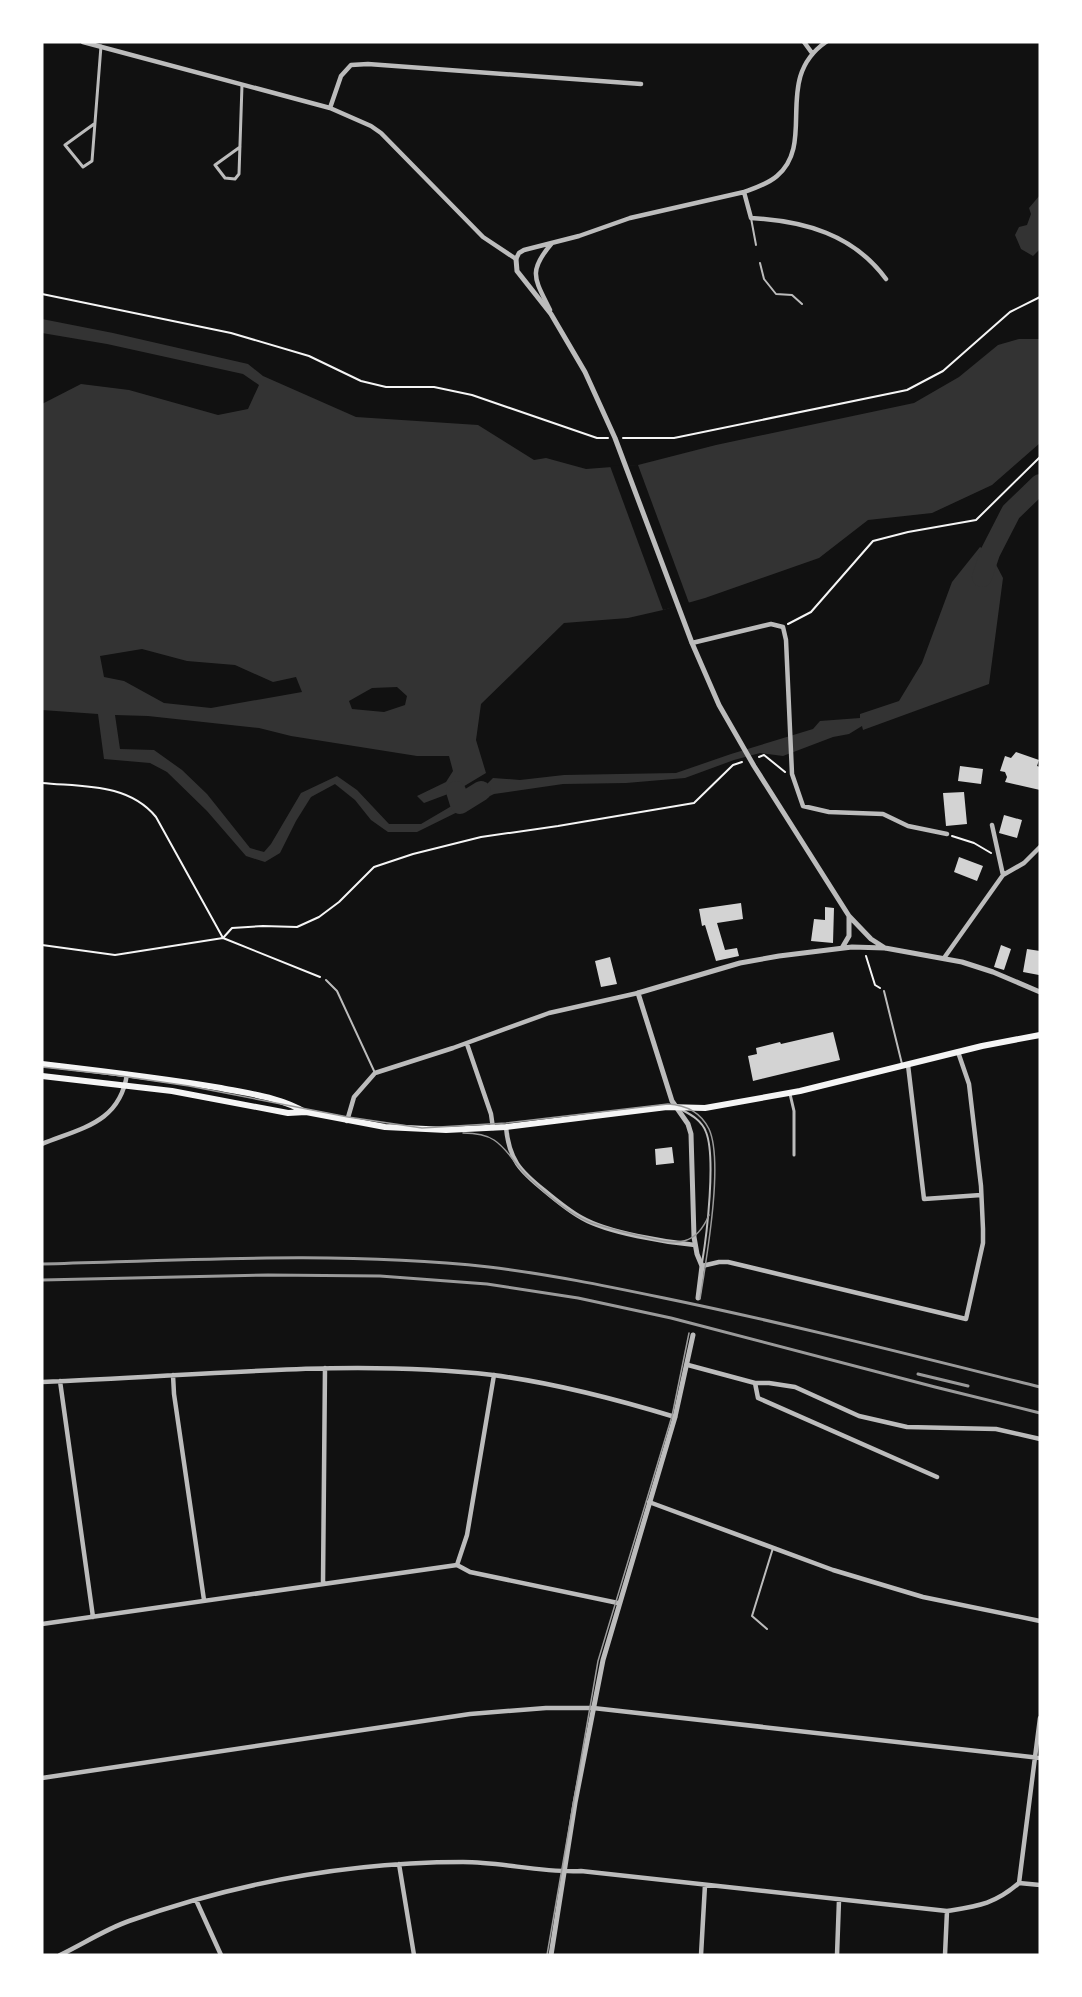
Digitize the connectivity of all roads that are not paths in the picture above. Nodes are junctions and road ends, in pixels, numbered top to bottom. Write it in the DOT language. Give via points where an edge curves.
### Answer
graph roads {
  1 [pos="83,42"];
  2 [pos="804,42"];
  3 [pos="826,42"];
  4 [pos="100,46"];
  5 [pos="812,53"];
  6 [pos="641,84"];
  7 [pos="242,85"];
  8 [pos="330,108"];
  9 [pos="94,124"];
  10 [pos="240,147"];
  11 [pos="744,192"];
  12 [pos="751,218"];
  13 [pos="552,243"];
  14 [pos="756,245"];
  15 [pos="516,259"];
  16 [pos="760,263"];
  17 [pos="886,279"];
  18 [pos="802,304"];
  19 [pos="551,314"];
  20 [pos="692,643"];
  21 [pos="992,825"];
  22 [pos="947,834"];
  23 [pos="1040,847"];
  24 [pos="1003,875"];
  25 [pos="849,916"];
  26 [pos="842,948"];
  27 [pos="885,948"];
  28 [pos="944,958"];
  29 [pos="326,980"];
  30 [pos="884,991"];
  31 [pos="1040,992"];
  32 [pos="638,993"];
  33 [pos="1040,1035"];
  34 [pos="467,1044"];
  35 [pos="958,1052"];
  36 [pos="42,1064"];
  37 [pos="906,1066"];
  38 [pos="375,1073"];
  39 [pos="127,1074"];
  40 [pos="42,1076"];
  41 [pos="126,1084"];
  42 [pos="790,1093"];
  43 [pos="675,1107"];
  44 [pos="306,1112"];
  45 [pos="347,1121"];
  46 [pos="506,1127"];
  47 [pos="493,1128"];
  48 [pos="42,1144"];
  49 [pos="794,1155"];
  50 [pos="981,1195"];
  51 [pos="695,1245"];
  52 [pos="702,1266"];
  53 [pos="698,1298"];
  54 [pos="693,1335"];
  55 [pos="688,1365"];
  56 [pos="325,1368"];
  57 [pos="173,1375"];
  58 [pos="494,1375"];
  59 [pos="42,1382"];
  60 [pos="60,1382"];
  61 [pos="755,1383"];
  62 [pos="675,1417"];
  63 [pos="1040,1439"];
  64 [pos="937,1477"];
  65 [pos="649,1502"];
  66 [pos="773,1548"];
  67 [pos="457,1565"];
  68 [pos="323,1583"];
  69 [pos="204,1600"];
  70 [pos="618,1603"];
  71 [pos="93,1617"];
  72 [pos="1040,1621"];
  73 [pos="42,1624"];
  74 [pos="766,1629"];
  75 [pos="593,1708"];
  76 [pos="1040,1718"];
  77 [pos="1038,1758"];
  78 [pos="42,1778"];
  79 [pos="399,1864"];
  80 [pos="563,1872"];
  81 [pos="1019,1883"];
  82 [pos="705,1885"];
  83 [pos="1040,1885"];
  84 [pos="196,1900"];
  85 [pos="839,1900"];
  86 [pos="947,1911"];
  87 [pos="60,1955"];
  88 [pos="221,1955"];
  89 [pos="414,1955"];
  90 [pos="551,1955"];
  91 [pos="701,1955"];
  92 [pos="837,1955"];
  93 [pos="945,1955"];
  1 -- 4 [label="street"];
  2 -- 5 [label="street"];
  3 -- 5 [label="street"];
  4 -- 7 [label="street"];
  4 -- 9 [label="street"];
  5 -- 11 [label="street" via="798,83 792,155 777,176"];
  6 -- 8 [label="street" via="351,65 341,76"];
  7 -- 8 [label="street"];
  7 -- 10 [label="street"];
  8 -- 15 [label="street" via="381,134 483,237"];
  9 -- 9 [label="street" via="92,161 83,167 65,145"];
  10 -- 10 [label="street" via="239,174 235,179 225,178 215,165"];
  11 -- 12 [label="street"];
  11 -- 13 [label="street" via="630,218"];
  12 -- 14 [label="lane"];
  12 -- 17 [label="street" via="818,228 865,255"];
  13 -- 15 [label="street" via="524,250"];
  13 -- 19 [label="street" via="536,268 536,281"];
  15 -- 19 [label="street" via="517,271"];
  16 -- 18 [label="lane" via="764,279 776,294 792,295"];
  19 -- 20 [label="street" via="580,361 615,438"];
  20 -- 22 [label="street" via="771,624 783,627 792,774 803,806 829,812 883,814 908,826"];
  20 -- 25 [label="street" via="740,742"];
  21 -- 24 [label="street"];
  23 -- 24 [label="street" via="1024,863"];
  24 -- 28 [label="street"];
  25 -- 26 [label="street" via="849,936"];
  25 -- 27 [label="street"];
  26 -- 27 [label="street"];
  26 -- 32 [label="street" via="740,963"];
  27 -- 28 [label="street"];
  28 -- 31 [label="street" via="985,969"];
  29 -- 38 [label="lane" via="337,991"];
  30 -- 37 [label="lane"];
  32 -- 34 [label="street" via="549,1013"];
  32 -- 43 [label="street"];
  33 -- 35 [label="main road"];
  34 -- 38 [label="street"];
  34 -- 47 [label="street"];
  35 -- 37 [label="main road"];
  35 -- 50 [label="street" via="969,1084"];
  36 -- 39 [label="main road"];
  37 -- 42 [label="main road"];
  37 -- 50 [label="street" via="924,1199"];
  38 -- 45 [label="street" via="354,1097"];
  39 -- 41 [label="street"];
  39 -- 44 [label="main road" via="265,1097"];
  40 -- 41 [label="main road"];
  41 -- 44 [label="main road" via="288,1113"];
  41 -- 48 [label="street" via="110,1113 100,1121"];
  42 -- 43 [label="main road" via="705,1108"];
  42 -- 49 [label="street"];
  43 -- 46 [label="main road"];
  43 -- 51 [label="street" via="692,1134"];
  43 -- 52 [label="lane" via="695,1116 709,1143"];
  44 -- 45 [label="main road"];
  45 -- 47 [label="main road" via="416,1130"];
  46 -- 47 [label="main road"];
  46 -- 51 [label="street" via="509,1152 518,1166 584,1220 666,1242"];
  50 -- 52 [label="street" via="983,1243 966,1319 728,1262"];
  51 -- 52 [label="street"];
  52 -- 53 [label="street"];
  54 -- 55 [label="street"];
  55 -- 61 [label="street"];
  55 -- 62 [label="street"];
  56 -- 57 [label="street"];
  56 -- 58 [label="street"];
  56 -- 68 [label="street"];
  57 -- 60 [label="street"];
  57 -- 69 [label="street"];
  58 -- 62 [label="street" via="581,1390"];
  58 -- 67 [label="street" via="467,1534"];
  59 -- 60 [label="street"];
  60 -- 71 [label="street"];
  61 -- 63 [label="street" via="795,1387 859,1416 907,1427 996,1429"];
  61 -- 64 [label="street" via="758,1398"];
  62 -- 65 [label="street"];
  65 -- 66 [label="street"];
  65 -- 70 [label="street"];
  66 -- 72 [label="street" via="923,1597"];
  66 -- 74 [label="lane" via="752,1616"];
  67 -- 68 [label="street"];
  67 -- 70 [label="street" via="470,1572"];
  68 -- 69 [label="street"];
  69 -- 71 [label="street"];
  70 -- 75 [label="street"];
  71 -- 73 [label="street"];
  75 -- 77 [label="street"];
  75 -- 78 [label="street" via="470,1714"];
  75 -- 80 [label="street"];
  76 -- 77 [label="street"];
  77 -- 81 [label="street"];
  79 -- 80 [label="street" via="478,1862"];
  79 -- 84 [label="street" via="311,1874"];
  79 -- 89 [label="street"];
  80 -- 82 [label="street"];
  80 -- 90 [label="street"];
  81 -- 83 [label="street"];
  81 -- 86 [label="street" via="986,1905"];
  82 -- 85 [label="street"];
  82 -- 91 [label="street"];
  84 -- 87 [label="street" via="127,1922"];
  84 -- 88 [label="street"];
  85 -- 86 [label="street"];
  85 -- 92 [label="street"];
  86 -- 93 [label="street"];
}
